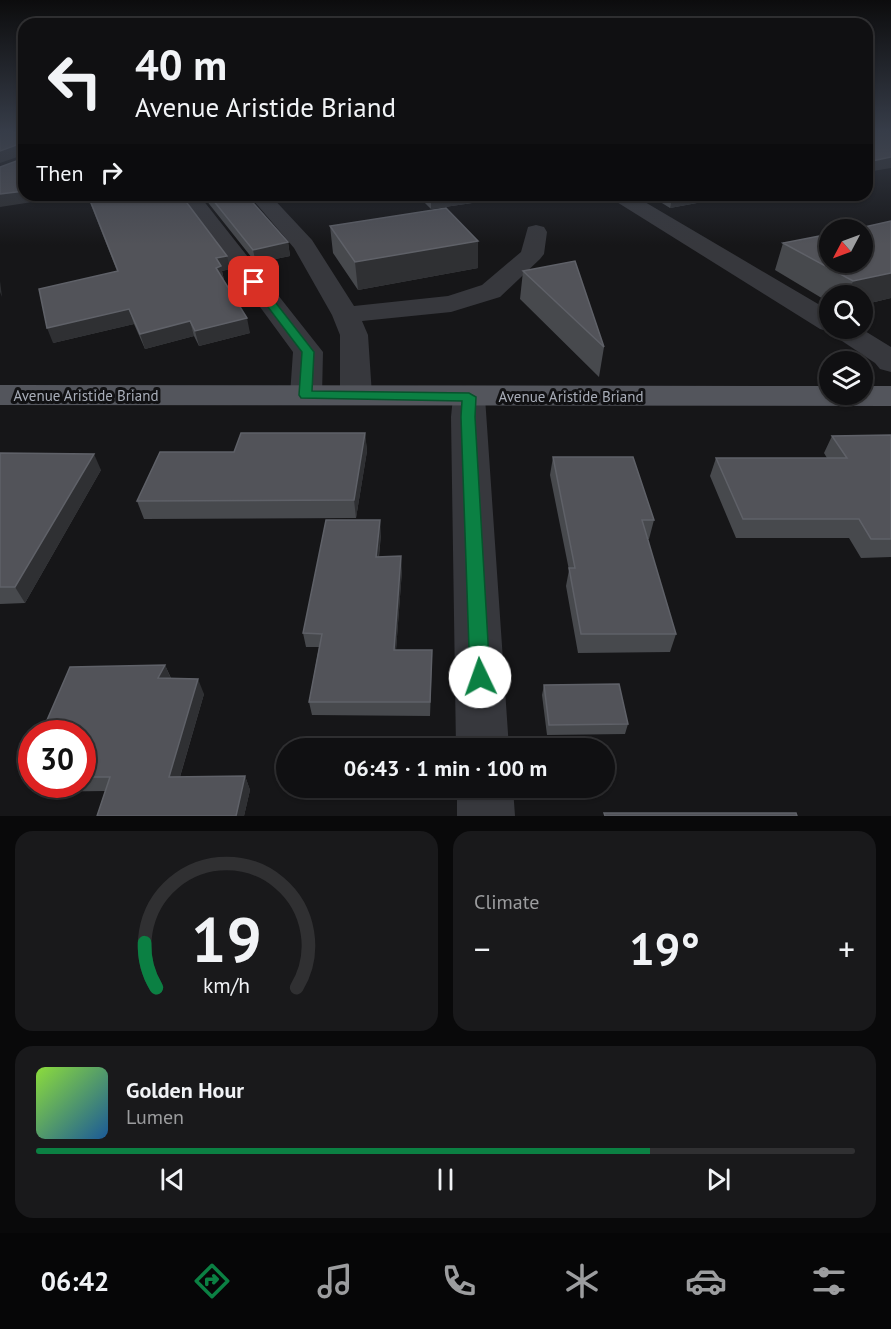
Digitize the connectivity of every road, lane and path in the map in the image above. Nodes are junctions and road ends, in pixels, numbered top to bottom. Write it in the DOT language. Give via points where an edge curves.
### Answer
graph roads {
  1 [pos="193,201"];
  2 [pos="265,201"];
  3 [pos="629,201"];
  4 [pos="536,232"];
  5 [pos="346,315"];
  6 [pos="819,316"];
  7 [pos="857,339"];
  8 [pos="891,363"];
  9 [pos="0,395"];
  10 [pos="306,395"];
  11 [pos="356,395"];
  12 [pos="891,396"];
  13 [pos="469,397"];
  14 [pos="483,738"];
  15 [pos="485,798"];
  16 [pos="486,816"];
  1 -- 10 [label="street" via="308,352"];
  2 -- 5 [label="street" via="304,244"];
  3 -- 6 [label="street"];
  4 -- 5 [label="street" via="532,254 491,291 451,304"];
  5 -- 11 [label="street" via="354,335"];
  7 -- 8 [label="street"];
  9 -- 10 [label="main road, Avenue Aristide Briand"];
  10 -- 11 [label="main road, Avenue Aristide Briand"];
  11 -- 13 [label="main road, Avenue Aristide Briand"];
  12 -- 13 [label="main road, Avenue Aristide Briand"];
  13 -- 14 [label="street"];
  15 -- 16 [label="street"];
}
